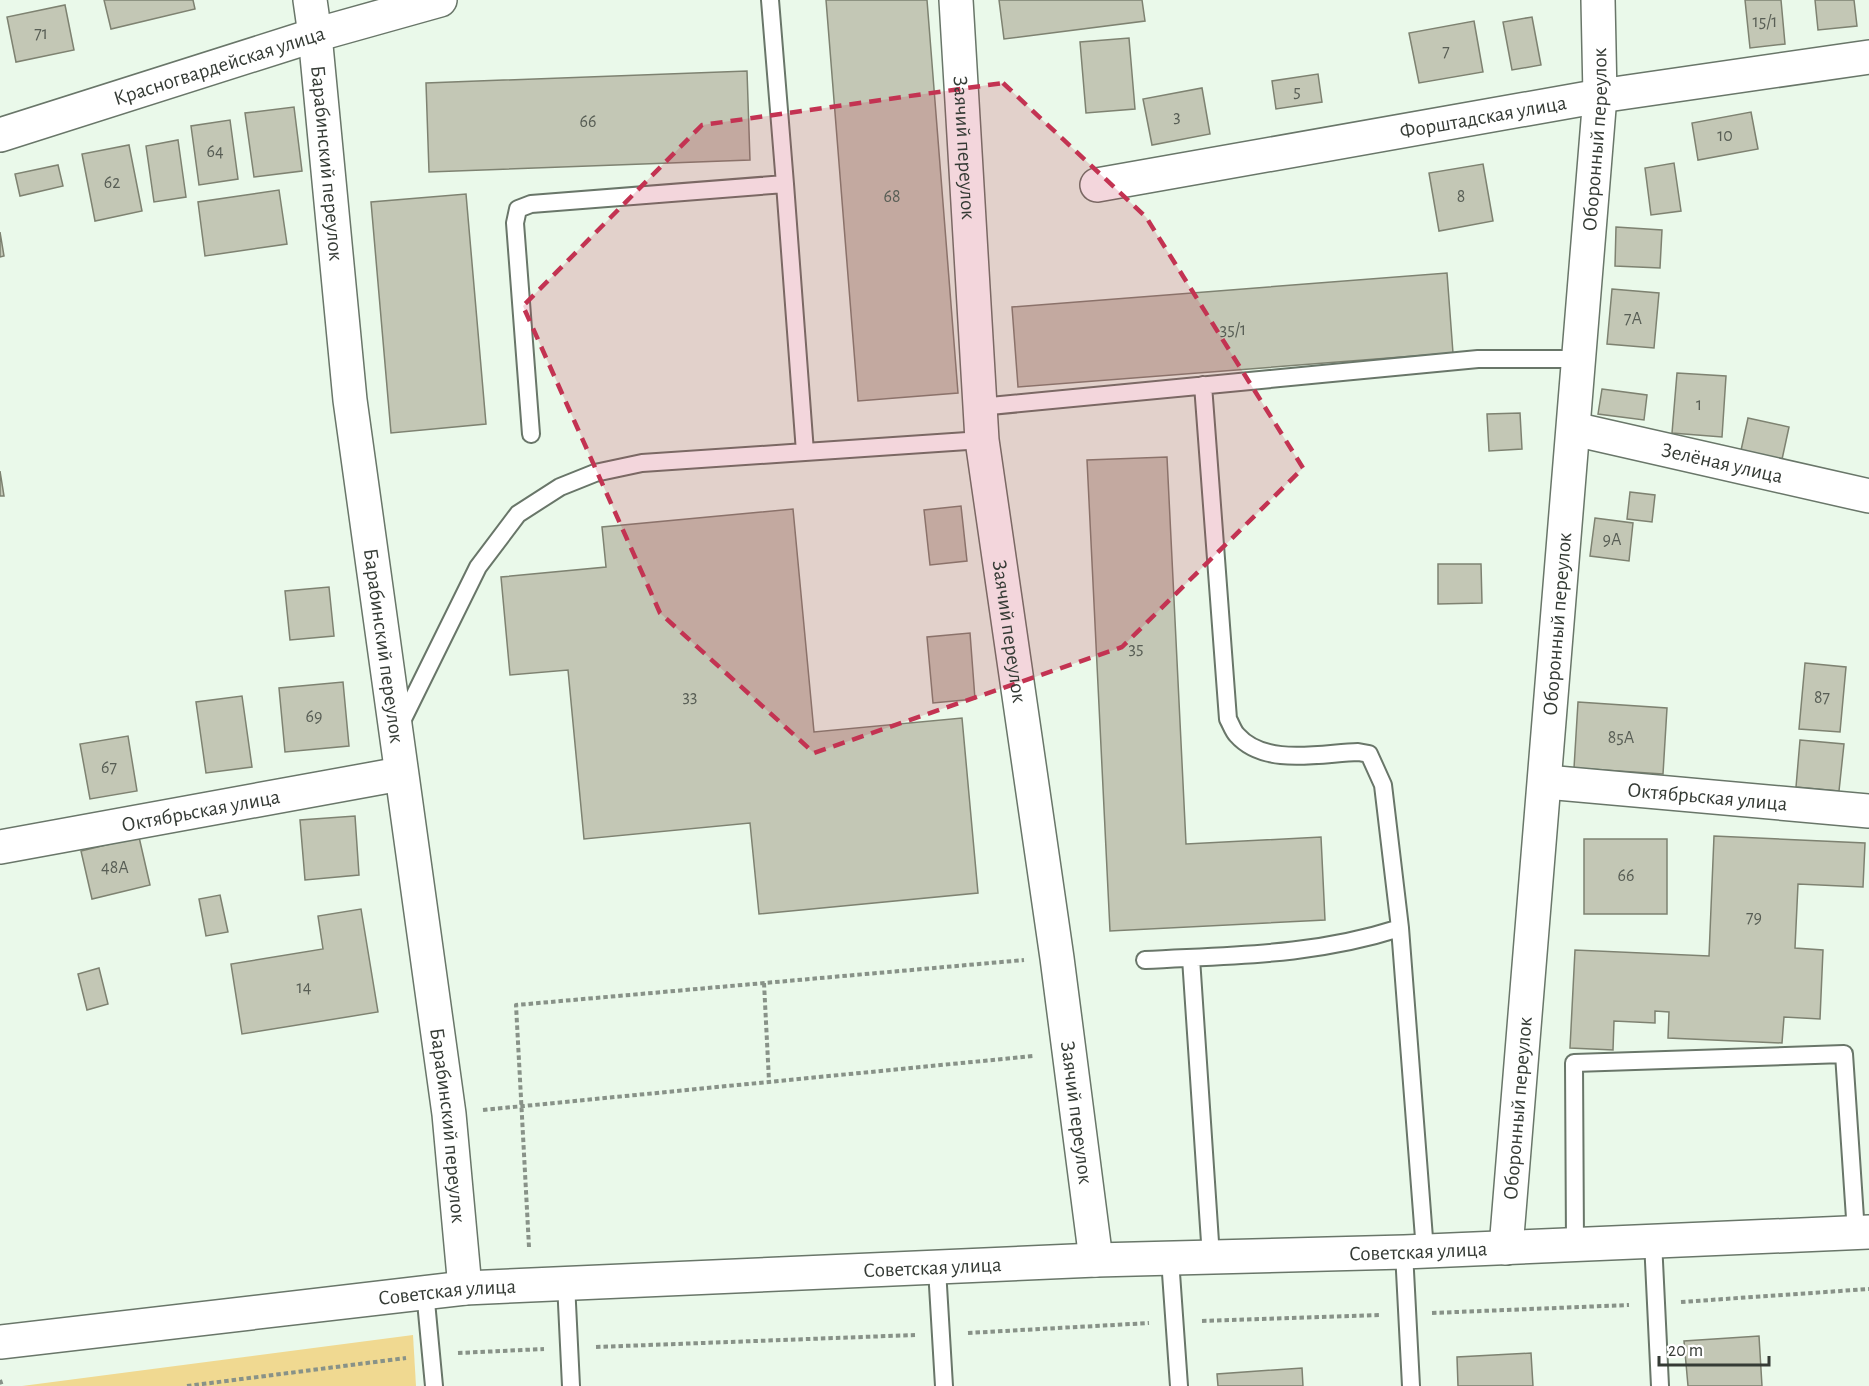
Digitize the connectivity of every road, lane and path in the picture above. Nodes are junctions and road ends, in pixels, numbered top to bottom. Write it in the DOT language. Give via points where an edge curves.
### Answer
graph roads {
  1 [pos="310,0"];
  2 [pos="440,0"];
  3 [pos="770,0"];
  4 [pos="956,0"];
  5 [pos="1598,0"];
  6 [pos="315,34"];
  7 [pos="1869,57"];
  8 [pos="1600,96"];
  9 [pos="0,135"];
  10 [pos="786,184"];
  11 [pos="1097,185"];
  12 [pos="1580,358"];
  13 [pos="1203,385"];
  14 [pos="980,407"];
  15 [pos="1574,429"];
  16 [pos="531,434"];
  17 [pos="982,440"];
  18 [pos="805,452"];
  19 [pos="1869,496"];
  20 [pos="397,731"];
  21 [pos="400,774"];
  22 [pos="1545,782"];
  23 [pos="1869,811"];
  24 [pos="0,847"];
  25 [pos="1400,928"];
  26 [pos="1058,958"];
  27 [pos="1191,958"];
  28 [pos="1145,960"];
  29 [pos="764,983"];
  30 [pos="1069,1053"];
  31 [pos="768,1082"];
  32 [pos="522,1106"];
  33 [pos="449,1114"];
  34 [pos="1863,1232"];
  35 [pos="1653,1241"];
  36 [pos="1575,1245"];
  37 [pos="529,1247"];
  38 [pos="1506,1248"];
  39 [pos="1414,1252"];
  40 [pos="1211,1257"];
  41 [pos="1170,1259"];
  42 [pos="1096,1260"];
  43 [pos="938,1269"];
  44 [pos="566,1283"];
  45 [pos="465,1288"];
  46 [pos="425,1291"];
  47 [pos="0,1342"];
  48 [pos="534,1350"];
  49 [pos="431,1355"];
  50 [pos="247,1378"];
  51 [pos="0,1380"];
  52 [pos="2,1386"];
  53 [pos="187,1386"];
  54 [pos="248,1386"];
  55 [pos="434,1386"];
  56 [pos="571,1386"];
  57 [pos="944,1386"];
  58 [pos="1179,1386"];
  59 [pos="1411,1386"];
  60 [pos="1660,1386"];
  1 -- 6 [label="street, Барабинский переулок"];
  2 -- 6 [label="street, Красногвардейская улица"];
  3 -- 10 [label="lane"];
  4 -- 14 [label="street, Заячий переулок"];
  5 -- 8 [label="street, Оборонный переулок"];
  6 -- 9 [label="street, Красногвардейская улица"];
  6 -- 20 [label="street, Барабинский переулок" via="350,400"];
  7 -- 8 [label="street, Форштадская улица"];
  8 -- 11 [label="street, Форштадская улица"];
  8 -- 12 [label="street, Оборонный переулок"];
  10 -- 16 [label="lane" via="531,204 518,209 515,223"];
  10 -- 18 [label="lane"];
  12 -- 13 [label="lane" via="1478,359"];
  12 -- 15 [label="street, Оборонный переулок"];
  13 -- 14 [label="lane"];
  13 -- 25 [label="lane" via="1228,718 1236,735 1264,752 1369,754 1383,785"];
  14 -- 17 [label="street, Заячий переулок"];
  15 -- 19 [label="street, Зелёная улица"];
  15 -- 22 [label="street, Оборонный переулок"];
  17 -- 18 [label="lane"];
  17 -- 26 [label="street, Заячий переулок"];
  18 -- 20 [label="lane" via="642,463 595,473 560,487 518,514 478,567"];
  20 -- 21 [label="street, Барабинский переулок"];
  21 -- 24 [label="street, Октябрьская улица"];
  21 -- 33 [label="street, Барабинский переулок"];
  22 -- 23 [label="street, Октябрьская улица"];
  22 -- 38 [label="street, Оборонный переулок"];
  25 -- 27 [label="lane" via="1355,942 1296,953"];
  25 -- 39 [label="lane"];
  26 -- 29 [label="path"];
  26 -- 30 [label="street, Заячий переулок"];
  27 -- 28 [label="lane"];
  27 -- 40 [label="lane"];
  29 -- 31 [label="path"];
  29 -- 32 [label="path" via="516,1005"];
  30 -- 31 [label="path"];
  30 -- 42 [label="street, Заячий переулок"];
  31 -- 32 [label="path"];
  32 -- 33 [label="path"];
  32 -- 37 [label="path"];
  33 -- 45 [label="street, Барабинский переулок"];
  34 -- 35 [label="street, Советская улица"];
  34 -- 36 [label="lane" via="1844,1054 1574,1063"];
  35 -- 36 [label="street, Советская улица"];
  35 -- 60 [label="lane"];
  36 -- 38 [label="street, Советская улица"];
  38 -- 39 [label="street, Советская улица"];
  39 -- 40 [label="street, Советская улица"];
  39 -- 59 [label="lane"];
  40 -- 41 [label="street, Советская улица"];
  41 -- 42 [label="street, Советская улица"];
  41 -- 58 [label="lane"];
  42 -- 43 [label="street, Советская улица"];
  43 -- 44 [label="street, Советская улица"];
  43 -- 57 [label="lane"];
  44 -- 45 [label="street, Советская улица"];
  44 -- 56 [label="lane"];
  45 -- 46 [label="street, Советская улица"];
  46 -- 47 [label="street, Советская улица"];
  46 -- 49 [label="lane"];
  48 -- 49 [label="path"];
  49 -- 50 [label="path"];
  49 -- 55 [label="lane"];
  50 -- 53 [label="path"];
  50 -- 54 [label="path"];
  51 -- 52 [label="path"];
}
